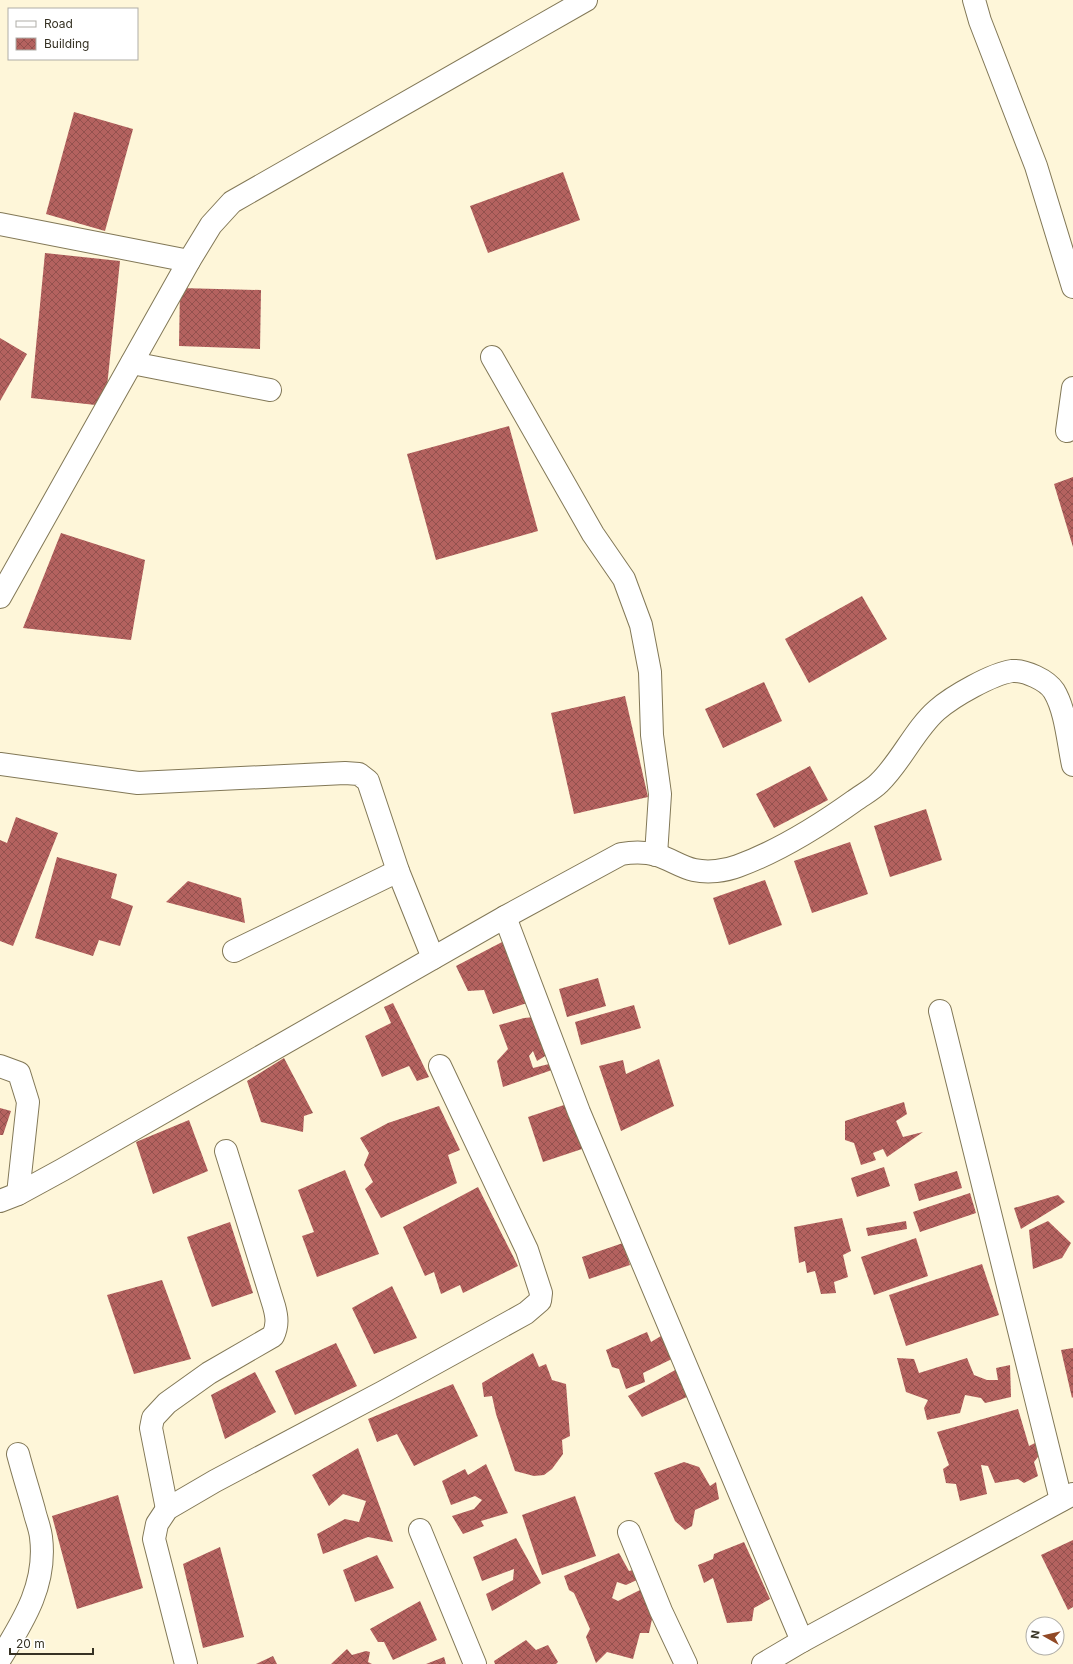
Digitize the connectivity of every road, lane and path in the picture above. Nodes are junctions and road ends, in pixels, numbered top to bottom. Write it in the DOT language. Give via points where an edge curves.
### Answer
graph roads {
  1 [pos="586,0"];
  2 [pos="974,0"];
  3 [pos="0,224"];
  4 [pos="189,261"];
  5 [pos="1073,287"];
  6 [pos="492,357"];
  7 [pos="132,363"];
  8 [pos="1073,388"];
  9 [pos="270,390"];
  10 [pos="1067,432"];
  11 [pos="0,597"];
  12 [pos="0,764"];
  13 [pos="1073,764"];
  14 [pos="656,854"];
  15 [pos="398,871"];
  16 [pos="505,917"];
  17 [pos="234,951"];
  18 [pos="432,958"];
  19 [pos="940,1011"];
  20 [pos="0,1066"];
  21 [pos="440,1066"];
  22 [pos="226,1151"];
  23 [pos="9,1198"];
  24 [pos="18,1454"];
  25 [pos="1067,1497"];
  26 [pos="167,1509"];
  27 [pos="420,1530"];
  28 [pos="629,1532"];
  29 [pos="802,1641"];
  30 [pos="0,1659"];
  31 [pos="186,1664"];
  32 [pos="475,1664"];
  33 [pos="686,1664"];
  34 [pos="763,1664"];
  1 -- 4 [label="street" via="232,202 211,225"];
  2 -- 5 [label="street" via="1036,166"];
  3 -- 4 [label="street"];
  4 -- 7 [label="street"];
  6 -- 14 [label="street" via="593,534 624,579 641,626 650,672 652,736 660,794"];
  7 -- 9 [label="street"];
  7 -- 11 [label="street"];
  8 -- 10 [label="street"];
  12 -- 15 [label="street" via="138,783 359,774 368,781"];
  13 -- 14 [label="street" via="1062,712 1054,690 1037,676 1013,671 966,690 936,710 878,784 834,815 784,845 738,866 719,871 694,870"];
  14 -- 16 [label="street" via="621,854"];
  15 -- 17 [label="street"];
  15 -- 18 [label="street"];
  16 -- 18 [label="street"];
  16 -- 29 [label="street" via="579,1112"];
  18 -- 23 [label="street"];
  19 -- 25 [label="street"];
  20 -- 23 [label="street" via="19,1073 28,1102"];
  21 -- 26 [label="street" via="527,1250 541,1293 540,1301 526,1313 214,1481"];
  22 -- 26 [label="street" via="277,1316 277,1326 273,1336 209,1374 167,1403 153,1418 152,1428"];
  24 -- 30 [label="street" via="41,1536 42,1557 34,1598"];
  25 -- 29 [label="street"];
  26 -- 31 [label="street" via="157,1524 154,1539"];
  27 -- 32 [label="street"];
  28 -- 33 [label="street"];
  29 -- 34 [label="street"];
}
